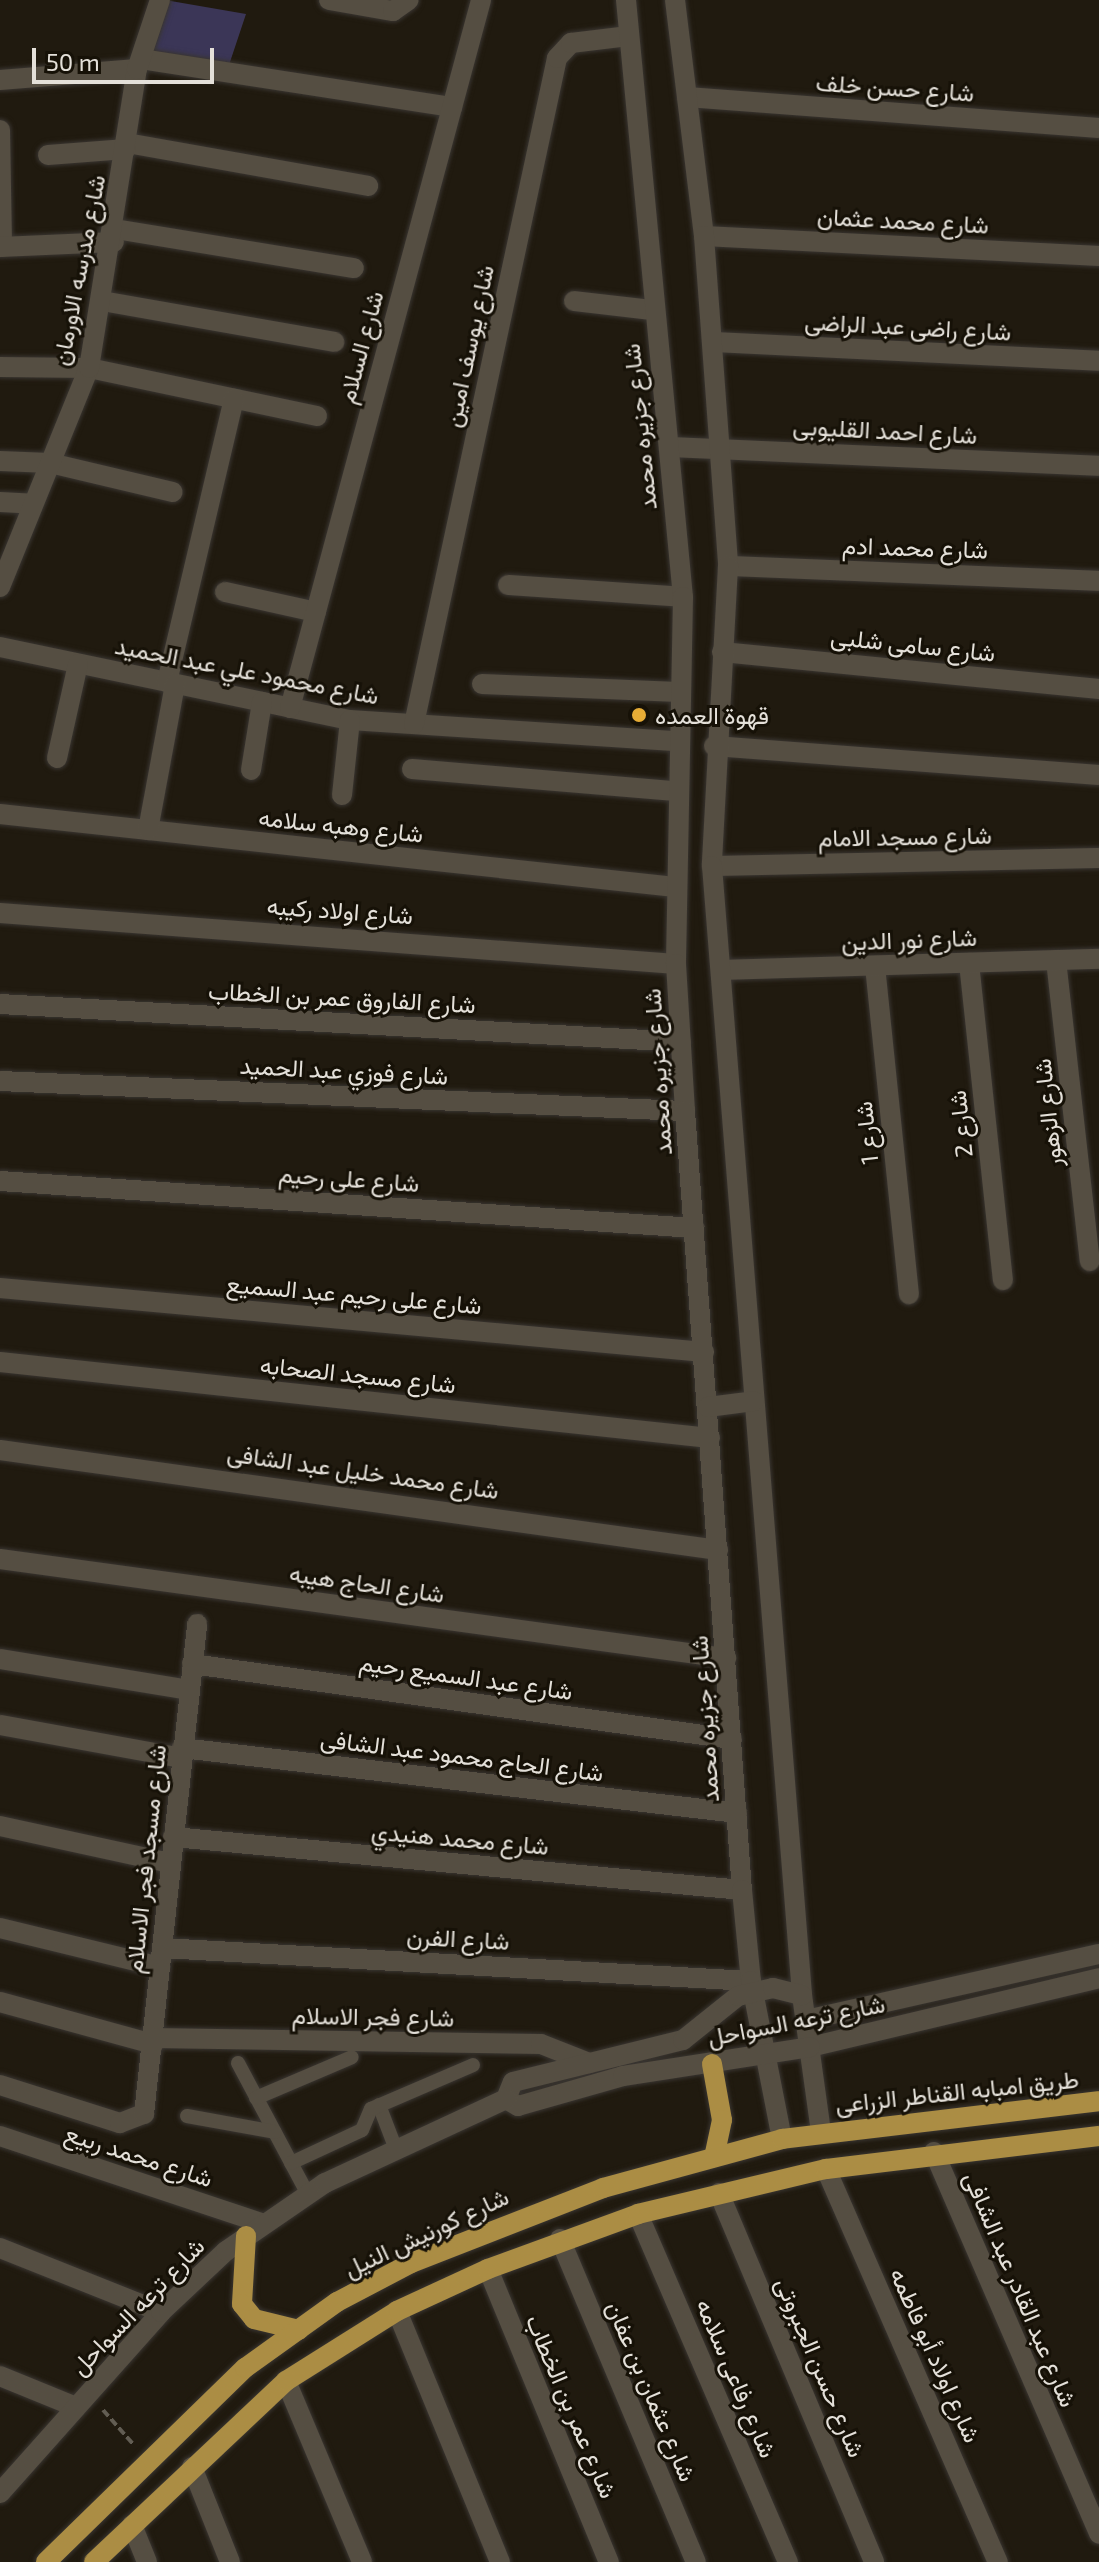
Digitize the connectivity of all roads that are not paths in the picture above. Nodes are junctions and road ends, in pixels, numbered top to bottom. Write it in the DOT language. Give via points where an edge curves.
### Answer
graph roads {
  1 [pos="160,0"];
  2 [pos="329,0"];
  3 [pos="409,0"];
  4 [pos="481,0"];
  5 [pos="626,0"];
  6 [pos="675,0"];
  7 [pos="629,36"];
  8 [pos="139,64"];
  9 [pos="0,80"];
  10 [pos="687,97"];
  11 [pos="452,107"];
  12 [pos="1099,128"];
  13 [pos="0,130"];
  14 [pos="127,146"];
  15 [pos="48,155"];
  16 [pos="368,186"];
  17 [pos="114,235"];
  18 [pos="704,236"];
  19 [pos="1,247"];
  20 [pos="1099,256"];
  21 [pos="354,268"];
  22 [pos="102,301"];
  23 [pos="574,301"];
  24 [pos="652,310"];
  25 [pos="334,342"];
  26 [pos="714,342"];
  27 [pos="1099,361"];
  28 [pos="0,367"];
  29 [pos="89,368"];
  30 [pos="234,399"];
  31 [pos="317,416"];
  32 [pos="669,447"];
  33 [pos="721,449"];
  34 [pos="0,461"];
  35 [pos="50,463"];
  36 [pos="1099,466"];
  37 [pos="173,492"];
  38 [pos="0,502"];
  39 [pos="33,504"];
  40 [pos="728,566"];
  41 [pos="1099,581"];
  42 [pos="508,585"];
  43 [pos="0,587"];
  44 [pos="225,592"];
  45 [pos="683,597"];
  46 [pos="316,612"];
  47 [pos="0,647"];
  48 [pos="722,652"];
  49 [pos="78,664"];
  50 [pos="171,683"];
  51 [pos="482,684"];
  52 [pos="1099,689"];
  53 [pos="679,692"];
  54 [pos="262,702"];
  55 [pos="290,708"];
  56 [pos="350,720"];
  57 [pos="414,724"];
  58 [pos="677,741"];
  59 [pos="714,746"];
  60 [pos="57,758"];
  61 [pos="412,769"];
  62 [pos="251,770"];
  63 [pos="1099,775"];
  64 [pos="675,791"];
  65 [pos="342,795"];
  66 [pos="0,814"];
  67 [pos="148,830"];
  68 [pos="1099,858"];
  69 [pos="712,866"];
  70 [pos="675,887"];
  71 [pos="0,913"];
  72 [pos="1099,959"];
  73 [pos="1056,960"];
  74 [pos="969,963"];
  75 [pos="676,964"];
  76 [pos="875,966"];
  77 [pos="721,970"];
  78 [pos="0,1004"];
  79 [pos="681,1042"];
  80 [pos="0,1081"];
  81 [pos="685,1111"];
  82 [pos="0,1181"];
  83 [pos="694,1228"];
  84 [pos="1090,1261"];
  85 [pos="1003,1280"];
  86 [pos="0,1288"];
  87 [pos="909,1294"];
  88 [pos="704,1352"];
  89 [pos="0,1362"];
  90 [pos="754,1401"];
  91 [pos="708,1407"];
  92 [pos="710,1438"];
  93 [pos="0,1450"];
  94 [pos="718,1550"];
  95 [pos="0,1559"];
  96 [pos="197,1624"];
  97 [pos="726,1658"];
  98 [pos="0,1659"];
  99 [pos="192,1664"];
  100 [pos="189,1690"];
  101 [pos="0,1725"];
  102 [pos="732,1739"];
  103 [pos="181,1753"];
  104 [pos="737,1813"];
  105 [pos="0,1826"];
  106 [pos="173,1837"];
  107 [pos="170,1863"];
  108 [pos="742,1890"];
  109 [pos="0,1928"];
  110 [pos="1099,1954"];
  111 [pos="161,1958"];
  112 [pos="1099,1978"];
  113 [pos="752,1986"];
  114 [pos="802,1995"];
  115 [pos="0,2002"];
  116 [pos="806,2020"];
  117 [pos="153,2041"];
  118 [pos="810,2047"];
  119 [pos="352,2057"];
  120 [pos="764,2057"];
  121 [pos="238,2063"];
  122 [pos="589,2063"];
  123 [pos="712,2064"];
  124 [pos="473,2065"];
  125 [pos="0,2085"];
  126 [pos="256,2098"];
  127 [pos="506,2099"];
  128 [pos="146,2100"];
  129 [pos="1099,2101"];
  130 [pos="379,2105"];
  131 [pos="187,2116"];
  132 [pos="275,2132"];
  133 [pos="821,2132"];
  134 [pos="0,2136"];
  135 [pos="1099,2137"];
  136 [pos="782,2139"];
  137 [pos="395,2147"];
  138 [pos="934,2152"];
  139 [pos="714,2157"];
  140 [pos="291,2163"];
  141 [pos="826,2169"];
  142 [pos="307,2193"];
  143 [pos="719,2193"];
  144 [pos="638,2214"];
  145 [pos="254,2230"];
  146 [pos="560,2239"];
  147 [pos="0,2248"];
  148 [pos="488,2269"];
  149 [pos="397,2311"];
  150 [pos="161,2312"];
  151 [pos="299,2330"];
  152 [pos="0,2376"];
  153 [pos="286,2381"];
  154 [pos="82,2400"];
  155 [pos="192,2467"];
  156 [pos="0,2493"];
  157 [pos="132,2525"];
  158 [pos="1099,2534"];
  159 [pos="46,2562"];
  160 [pos="94,2562"];
  161 [pos="147,2562"];
  162 [pos="230,2562"];
  163 [pos="362,2562"];
  164 [pos="500,2562"];
  165 [pos="609,2562"];
  166 [pos="696,2562"];
  167 [pos="788,2562"];
  168 [pos="874,2562"];
  169 [pos="998,2562"];
  1 -- 8 [label="street, شارع مدرسه الاورمان"];
  2 -- 3 [label="street" via="393,11"];
  4 -- 11 [label="street, شارع السلام"];
  5 -- 7 [label="street, شارع جزيره محمد"];
  6 -- 10 [label="street"];
  7 -- 24 [label="street, شارع جزيره محمد"];
  7 -- 57 [label="street, شارع يوسف امين" via="571,43 557,58"];
  8 -- 9 [label="street"];
  8 -- 11 [label="street"];
  8 -- 14 [label="street, شارع مدرسه الاورمان"];
  10 -- 12 [label="street, شارع حسن خلف"];
  10 -- 18 [label="street"];
  11 -- 46 [label="street, شارع السلام"];
  13 -- 19 [label="street"];
  14 -- 15 [label="street"];
  14 -- 16 [label="street"];
  14 -- 17 [label="street, شارع مدرسه الاورمان"];
  17 -- 19 [label="street"];
  17 -- 21 [label="street"];
  17 -- 22 [label="street, شارع مدرسه الاورمان"];
  18 -- 20 [label="street, شارع محمد عثمان"];
  18 -- 26 [label="street"];
  22 -- 25 [label="street"];
  22 -- 29 [label="street, شارع مدرسه الاورمان"];
  23 -- 24 [label="street"];
  24 -- 32 [label="street, شارع جزيره محمد"];
  26 -- 27 [label="street, شارع راضى عبد الراضى"];
  26 -- 33 [label="street"];
  28 -- 29 [label="street"];
  29 -- 30 [label="street"];
  29 -- 35 [label="street, شارع مدرسه الاورمان"];
  30 -- 31 [label="street"];
  30 -- 50 [label="street"];
  32 -- 33 [label="street, شارع احمد القليوبى"];
  32 -- 45 [label="street, شارع جزيره محمد"];
  33 -- 36 [label="street, شارع احمد القليوبى"];
  33 -- 40 [label="street"];
  34 -- 35 [label="street"];
  35 -- 37 [label="street"];
  35 -- 39 [label="street, شارع مدرسه الاورمان"];
  38 -- 39 [label="street"];
  39 -- 43 [label="street, شارع مدرسه الاورمان"];
  40 -- 41 [label="street, شارع محمد ادم"];
  40 -- 48 [label="street"];
  42 -- 45 [label="street"];
  44 -- 46 [label="street"];
  45 -- 53 [label="street, شارع جزيره محمد"];
  46 -- 55 [label="street, شارع السلام"];
  47 -- 49 [label="street, شارع محمود علي عبد الحميد"];
  48 -- 52 [label="street, شارع سامى شلبى"];
  48 -- 59 [label="street"];
  49 -- 50 [label="street, شارع محمود علي عبد الحميد"];
  49 -- 60 [label="street"];
  50 -- 54 [label="street, شارع محمود علي عبد الحميد"];
  50 -- 67 [label="street"];
  51 -- 53 [label="street"];
  53 -- 58 [label="street, شارع جزيره محمد"];
  54 -- 55 [label="street, شارع محمود علي عبد الحميد"];
  54 -- 62 [label="street"];
  55 -- 56 [label="street, شارع محمود علي عبد الحميد"];
  56 -- 57 [label="street, شارع محمود علي عبد الحميد"];
  56 -- 65 [label="street"];
  57 -- 58 [label="street, شارع محمود علي عبد الحميد"];
  58 -- 64 [label="street, شارع جزيره محمد"];
  59 -- 63 [label="street"];
  59 -- 69 [label="street"];
  61 -- 64 [label="street"];
  64 -- 70 [label="street, شارع جزيره محمد"];
  66 -- 67 [label="street, شارع وهبه سلامه"];
  67 -- 70 [label="street, شارع وهبه سلامه"];
  68 -- 69 [label="street, شارع مسجد الامام"];
  69 -- 77 [label="street"];
  70 -- 75 [label="street, شارع جزيره محمد"];
  71 -- 75 [label="street, شارع اولاد ركيبه"];
  72 -- 73 [label="street, شارع نور الدين"];
  73 -- 74 [label="street, شارع نور الدين"];
  73 -- 84 [label="street, شارع الزهور"];
  74 -- 76 [label="street, شارع نور الدين"];
  74 -- 85 [label="street, شارع 2"];
  75 -- 79 [label="street, شارع جزيره محمد"];
  76 -- 77 [label="street, شارع نور الدين"];
  76 -- 87 [label="street, شارع 1"];
  77 -- 90 [label="street"];
  78 -- 79 [label="street, شارع الفاروق عمر بن الخطاب"];
  79 -- 81 [label="street, شارع جزيره محمد"];
  80 -- 81 [label="street, شارع فوزي عبد الحميد"];
  81 -- 83 [label="street, شارع جزيره محمد"];
  82 -- 83 [label="street, شارع على رحيم"];
  83 -- 88 [label="street, شارع جزيره محمد"];
  86 -- 88 [label="street, شارع على رحيم عبد السميع"];
  88 -- 91 [label="street, شارع جزيره محمد"];
  89 -- 92 [label="street, شارع مسجد الصحابه"];
  90 -- 91 [label="street"];
  90 -- 114 [label="street"];
  91 -- 92 [label="street, شارع جزيره محمد"];
  92 -- 94 [label="street, شارع جزيره محمد"];
  93 -- 94 [label="street, شارع محمد خليل عبد الشافى"];
  94 -- 97 [label="street, شارع جزيره محمد"];
  95 -- 97 [label="street, شارع الحاج هيبه"];
  96 -- 99 [label="street, شارع مسجد فجر الاسلام"];
  97 -- 102 [label="street, شارع جزيره محمد"];
  98 -- 100 [label="street"];
  99 -- 100 [label="street, شارع مسجد فجر الاسلام"];
  99 -- 102 [label="street, شارع عبد السميع رحيم"];
  100 -- 103 [label="street, شارع مسجد فجر الاسلام"];
  101 -- 103 [label="street, شارع الحاج محمود عبد الشافى"];
  102 -- 104 [label="street, شارع جزيره محمد"];
  103 -- 104 [label="street, شارع الحاج محمود عبد الشافى"];
  103 -- 106 [label="street, شارع مسجد فجر الاسلام"];
  104 -- 108 [label="street, شارع جزيره محمد"];
  105 -- 107 [label="street"];
  106 -- 107 [label="street, شارع مسجد فجر الاسلام"];
  106 -- 108 [label="street, شارع محمد هنيدي"];
  107 -- 111 [label="street, شارع مسجد فجر الاسلام"];
  108 -- 113 [label="street, شارع جزيره محمد"];
  109 -- 111 [label="street, شارع الفرن"];
  110 -- 116 [label="street, شارع ترعه السواحل"];
  111 -- 113 [label="street, شارع الفرن"];
  111 -- 117 [label="street, شارع مسجد فجر الاسلام"];
  112 -- 118 [label="street, شارع ترعه السواحل"];
  113 -- 114 [label="street, شارع ترعه السواحل"];
  113 -- 120 [label="street, شارع جزيره محمد"];
  113 -- 122 [label="street, شارع ترعه السواحل" via="683,2040"];
  114 -- 116 [label="street"];
  115 -- 117 [label="street, شارع فجر الاسلام"];
  116 -- 118 [label="street"];
  117 -- 122 [label="street, شارع فجر الاسلام" via="541,2044"];
  117 -- 128 [label="street, شارع مسجد فجر الاسلام"];
  118 -- 120 [label="street, شارع ترعه السواحل"];
  118 -- 133 [label="street"];
  119 -- 126 [label="lane"];
  120 -- 123 [label="street, شارع ترعه السواحل"];
  120 -- 136 [label="street, شارع جزيره محمد"];
  121 -- 126 [label="lane"];
  122 -- 127 [label="street, شارع ترعه السواحل" via="513,2082"];
  123 -- 127 [label="street, شارع ترعه السواحل" via="589,2084 518,2106"];
  123 -- 139 [label="main road" via="722,2120"];
  124 -- 130 [label="lane"];
  125 -- 128 [label="street, شارع محمد ربيع" via="126,2124 144,2114"];
  126 -- 132 [label="lane"];
  127 -- 137 [label="street, شارع ترعه السواحل"];
  129 -- 133 [label="main road, طريق امبابه القناطر الزراعى"];
  130 -- 137 [label="lane"];
  130 -- 140 [label="lane" via="362,2130"];
  131 -- 132 [label="lane"];
  132 -- 140 [label="lane"];
  133 -- 136 [label="main road, شارع كورنيش النيل"];
  134 -- 145 [label="street, شارع محمد ربيع"];
  135 -- 138 [label="main road"];
  136 -- 139 [label="main road, شارع كورنيش النيل"];
  137 -- 142 [label="street, شارع ترعه السواحل"];
  138 -- 141 [label="main road"];
  138 -- 158 [label="street, شارع عبد القادر عبد الشافى"];
  139 -- 151 [label="main road, شارع كورنيش النيل" via="513,2219 411,2263"];
  140 -- 142 [label="lane"];
  141 -- 143 [label="main road"];
  141 -- 169 [label="street, شارع اولاد أبو فاطمه"];
  142 -- 145 [label="street, شارع ترعه السواحل"];
  143 -- 144 [label="main road"];
  143 -- 168 [label="street, شارع حسن الجبروتى"];
  144 -- 146 [label="main road"];
  144 -- 167 [label="street, شارع رفاعى سلامه"];
  145 -- 150 [label="street, شارع ترعه السواحل"];
  145 -- 151 [label="main road" via="242,2304 254,2319"];
  146 -- 148 [label="main road"];
  146 -- 166 [label="street, شارع عثمان بن عفان"];
  147 -- 150 [label="street"];
  148 -- 149 [label="main road"];
  148 -- 165 [label="street, شارع عمر بن الخطاب"];
  149 -- 153 [label="main road"];
  149 -- 164 [label="street"];
  150 -- 154 [label="street, شارع ترعه السواحل"];
  151 -- 159 [label="main road, شارع كورنيش النيل" via="146,2459"];
  152 -- 154 [label="street"];
  153 -- 155 [label="main road"];
  153 -- 163 [label="street"];
  154 -- 156 [label="street, شارع ترعه السواحل"];
  155 -- 157 [label="main road"];
  155 -- 162 [label="street"];
  157 -- 160 [label="main road"];
  157 -- 161 [label="street"];
}
